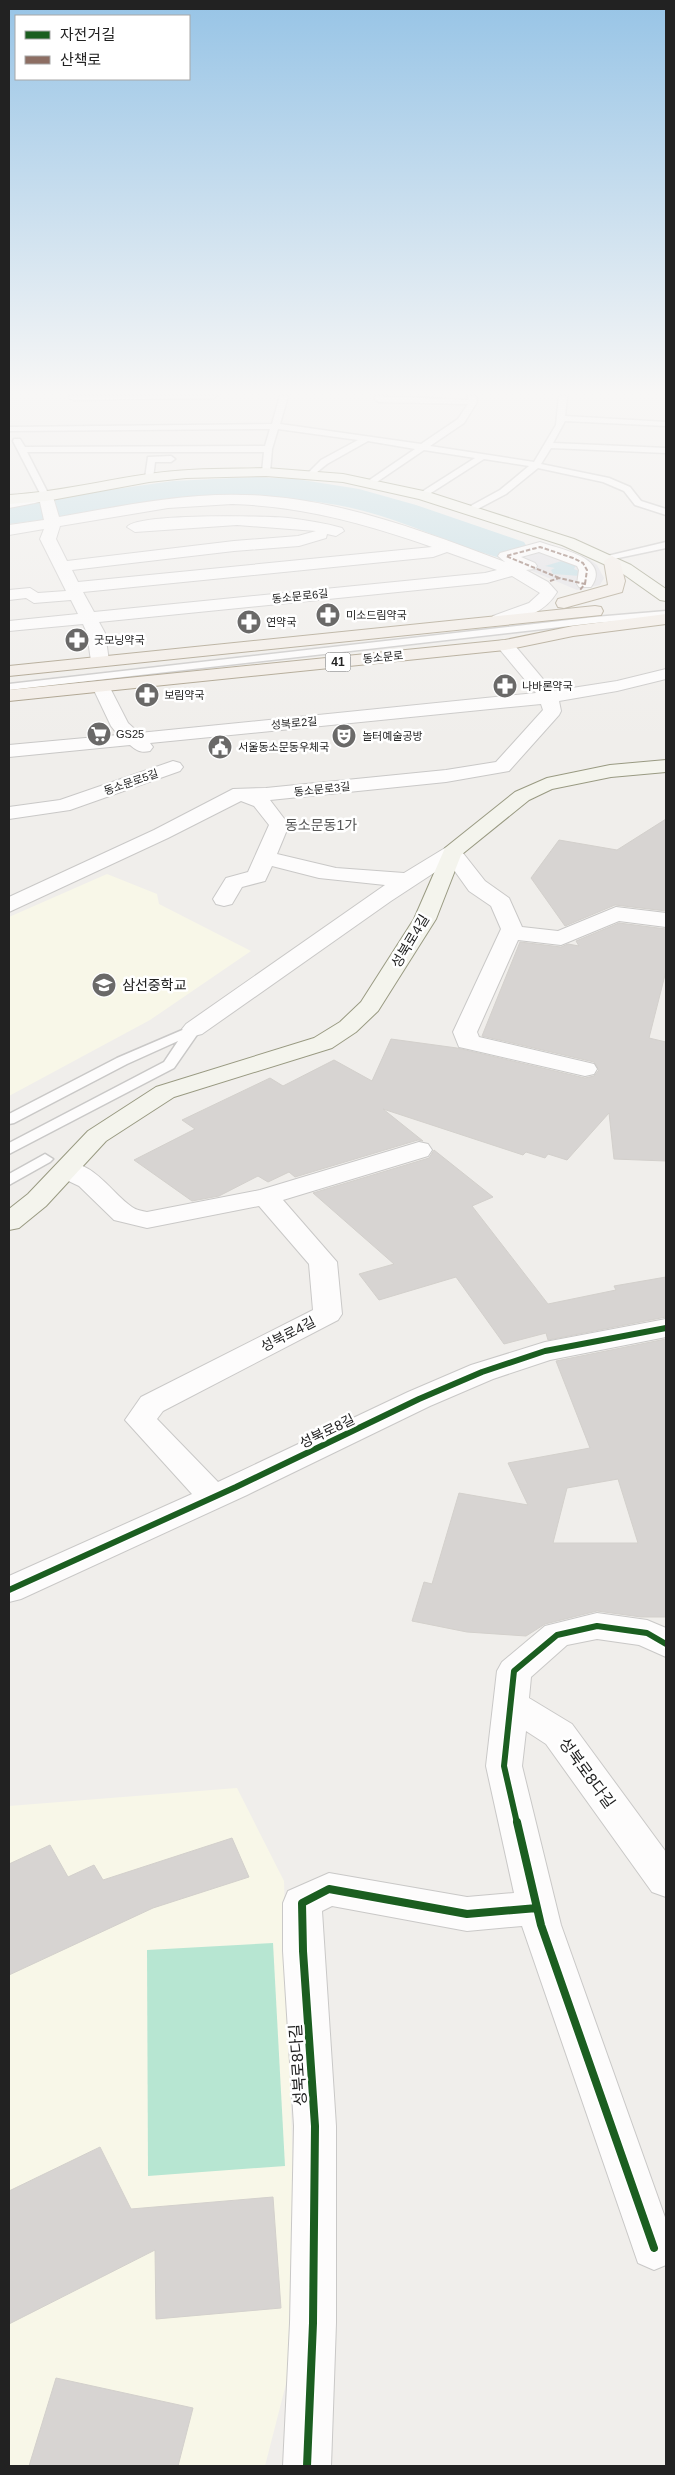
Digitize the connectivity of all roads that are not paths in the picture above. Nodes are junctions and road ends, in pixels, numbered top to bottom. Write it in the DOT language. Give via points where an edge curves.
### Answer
graph roads {
  1 [pos="48,512"];
  2 [pos="130,512"];
  3 [pos="330,512"];
  4 [pos="475,512"];
  5 [pos="381,526"];
  6 [pos="51,528"];
  7 [pos="124,528"];
  8 [pos="9,530"];
  9 [pos="345,534"];
  10 [pos="67,536"];
  11 [pos="9,545"];
  12 [pos="666,545"];
  13 [pos="445,546"];
  14 [pos="608,559"];
  15 [pos="62,566"];
  16 [pos="510,571"];
  17 [pos="555,580"];
  18 [pos="74,591"];
  19 [pos="9,595"];
  20 [pos="666,596"];
  21 [pos="666,605"];
  22 [pos="666,609"];
  23 [pos="666,614"];
  24 [pos="88,618"];
  25 [pos="666,619"];
  26 [pos="499,620"];
  27 [pos="9,626"];
  28 [pos="505,645"];
  29 [pos="100,661"];
  30 [pos="9,671"];
  31 [pos="666,674"];
  32 [pos="9,680"];
  33 [pos="101,686"];
  34 [pos="9,687"];
  35 [pos="9,696"];
  36 [pos="548,696"];
  37 [pos="132,739"];
  38 [pos="9,751"];
  39 [pos="666,766"];
  40 [pos="240,793"];
  41 [pos="9,813"];
  42 [pos="452,852"];
  43 [pos="265,857"];
  44 [pos="408,880"];
  45 [pos="224,899"];
  46 [pos="9,905"];
  47 [pos="666,920"];
  48 [pos="511,932"];
  49 [pos="194,1029"];
  50 [pos="585,1068"];
  51 [pos="9,1120"];
  52 [pos="9,1149"];
  53 [pos="419,1150"];
  54 [pos="56,1165"];
  55 [pos="9,1180"];
  56 [pos="265,1197"];
  57 [pos="9,1222"];
  58 [pos="666,1328"];
  59 [pos="213,1498"];
  60 [pos="9,1590"];
  61 [pos="666,1644"];
  62 [pos="511,1704"];
  63 [pos="666,1881"];
  64 [pos="537,1908"];
  65 [pos="654,2248"];
  66 [pos="307,2466"];
  1 -- 6 [label="street"];
  2 -- 6 [label="street"];
  3 -- 5 [label="street"];
  4 -- 14 [label="street" via="568,542"];
  5 -- 9 [label="street"];
  5 -- 13 [label="street"];
  6 -- 8 [label="street"];
  6 -- 10 [label="street"];
  6 -- 11 [label="street"];
  6 -- 15 [label="street"];
  7 -- 9 [label="street" via="162,523 256,522 314,525"];
  9 -- 15 [label="street"];
  12 -- 14 [label="lane"];
  13 -- 16 [label="street"];
  13 -- 18 [label="street" via="433,552"];
  14 -- 20 [label="street"];
  14 -- 26 [label="main road" via="617,581 616,588"];
  15 -- 18 [label="street"];
  16 -- 24 [label="street, 동소문로6길" via="487,578"];
  16 -- 26 [label="street" via="543,584 549,592 547,598 528,609"];
  17 -- 17 [label="street" via="582,588 587,570 583,563 573,558 540,547 506,556"];
  18 -- 19 [label="street" via="34,598 30,593"];
  18 -- 24 [label="street"];
  21 -- 26 [label="main road, 동소문로 / 41"];
  22 -- 32 [label="lane"];
  23 -- 34 [label="lane"];
  24 -- 27 [label="street, 동소문로6길"];
  24 -- 29 [label="street" via="96,633"];
  25 -- 28 [label="main road, 동소문로 / 41"];
  26 -- 29 [label="main road, 동소문로 / 41"];
  28 -- 33 [label="main road, 동소문로 / 41"];
  28 -- 36 [label="street"];
  29 -- 30 [label="main road, 동소문로 / 41"];
  31 -- 36 [label="street, 성북로2길" via="617,686"];
  33 -- 35 [label="main road, 동소문로 / 41"];
  33 -- 37 [label="street, 동소문로5길" via="120,726"];
  36 -- 37 [label="street, 성북로2길" via="517,702"];
  36 -- 40 [label="street, 동소문로3길" via="552,711 502,767 446,776 266,794"];
  37 -- 38 [label="street, 성북로2길"];
  37 -- 41 [label="street, 동소문로5길" via="174,767 63,806"];
  39 -- 42 [label="street, 성북로4길" via="610,771 547,784 522,796"];
  40 -- 43 [label="street" via="261,802 279,825"];
  40 -- 46 [label="street, 동소문로3길"];
  42 -- 44 [label="street"];
  42 -- 48 [label="street" via="477,886 501,903"];
  42 -- 54 [label="street, 성북로4길" via="425,919 370,1006 348,1027 323,1043 165,1092"];
  43 -- 44 [label="street" via="326,875"];
  43 -- 45 [label="street" via="257,876 234,883"];
  44 -- 49 [label="street"];
  47 -- 48 [label="street" via="616,914 561,938"];
  48 -- 50 [label="street" via="465,1032 468,1042"];
  49 -- 51 [label="lane" via="122,1061"];
  49 -- 52 [label="lane" via="169,1066"];
  53 -- 56 [label="street"];
  54 -- 55 [label="lane"];
  54 -- 56 [label="street" via="88,1180 124,1214 147,1220"];
  54 -- 57 [label="street, 성북로4길" via="37,1200"];
  56 -- 59 [label="street, 성북로4길" via="323,1262 328,1314 152,1404 140,1420"];
  58 -- 59 [label="street, 성북로8길" via="545,1351 482,1372"];
  59 -- 60 [label="street, 성북로8길"];
  61 -- 62 [label="street" via="648,1633 597,1626 557,1635 514,1671"];
  62 -- 63 [label="street, 성북로8다길" via="559,1734"];
  62 -- 64 [label="street" via="504,1766"];
  64 -- 65 [label="street"];
  64 -- 66 [label="street, 성북로8다길" via="466,1914 329,1890 302,1903 315,2126 313,2323"];
}
